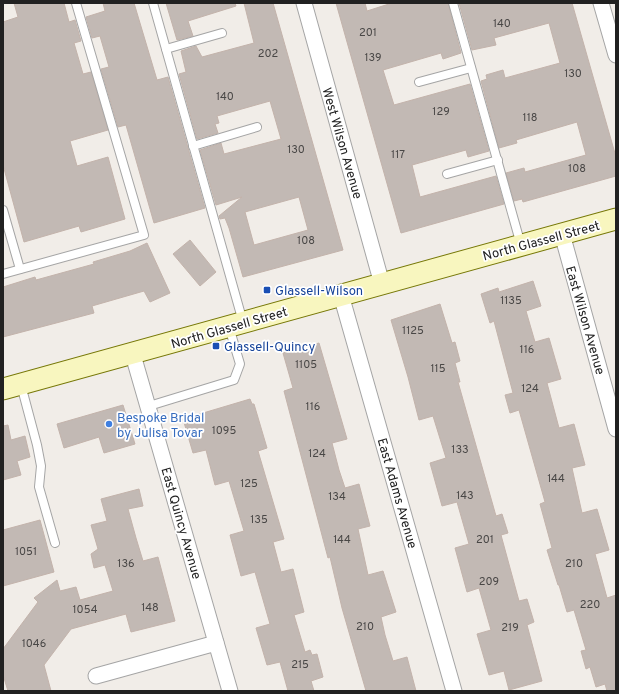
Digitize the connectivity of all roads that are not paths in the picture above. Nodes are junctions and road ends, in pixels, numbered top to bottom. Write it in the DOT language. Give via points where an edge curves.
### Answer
graph roads {
  1 [pos="76,3"];
  2 [pos="153,3"];
  3 [pos="304,3"];
  4 [pos="453,3"];
  5 [pos="601,3"];
  6 [pos="222,33"];
  7 [pos="166,49"];
  8 [pos="616,55"];
  9 [pos="471,68"];
  10 [pos="419,82"];
  11 [pos="258,127"];
  12 [pos="193,146"];
  13 [pos="498,160"];
  14 [pos="447,174"];
  15 [pos="3,210"];
  16 [pos="616,220"];
  17 [pos="562,234"];
  18 [pos="521,245"];
  19 [pos="20,269"];
  20 [pos="3,274"];
  21 [pos="382,284"];
  22 [pos="341,296"];
  23 [pos="236,325"];
  24 [pos="133,354"];
  25 [pos="12,387"];
  26 [pos="149,406"];
  27 [pos="616,429"];
  28 [pos="55,543"];
  29 [pos="216,642"];
  30 [pos="96,676"];
  31 [pos="230,691"];
  32 [pos="454,691"];
  1 -- 19 [label="lane" via="144,235"];
  2 -- 7 [label="lane"];
  3 -- 21 [label="street, West Wilson Avenue"];
  4 -- 9 [label="lane"];
  5 -- 8 [label="street"];
  6 -- 7 [label="lane"];
  7 -- 12 [label="lane"];
  9 -- 10 [label="lane"];
  9 -- 13 [label="lane"];
  11 -- 12 [label="lane"];
  12 -- 23 [label="lane"];
  13 -- 14 [label="lane"];
  13 -- 18 [label="lane"];
  15 -- 19 [label="lane"];
  16 -- 17 [label="main road, North Glassell Street"];
  17 -- 18 [label="main road, North Glassell Street"];
  17 -- 27 [label="street, East Wilson Avenue"];
  18 -- 21 [label="main road, North Glassell Street"];
  19 -- 20 [label="lane"];
  21 -- 22 [label="main road, North Glassell Street"];
  22 -- 23 [label="main road, North Glassell Street"];
  22 -- 32 [label="street, East Adams Avenue"];
  23 -- 24 [label="main road, North Glassell Street"];
  23 -- 26 [label="lane" via="240,364 234,380"];
  24 -- 25 [label="main road, North Glassell Street"];
  24 -- 26 [label="street, East Quincy Avenue"];
  25 -- 28 [label="lane" via="37,445 41,466 39,487"];
  26 -- 29 [label="street, East Quincy Avenue"];
  29 -- 30 [label="street"];
  29 -- 31 [label="street, East Quincy Avenue"];
}
